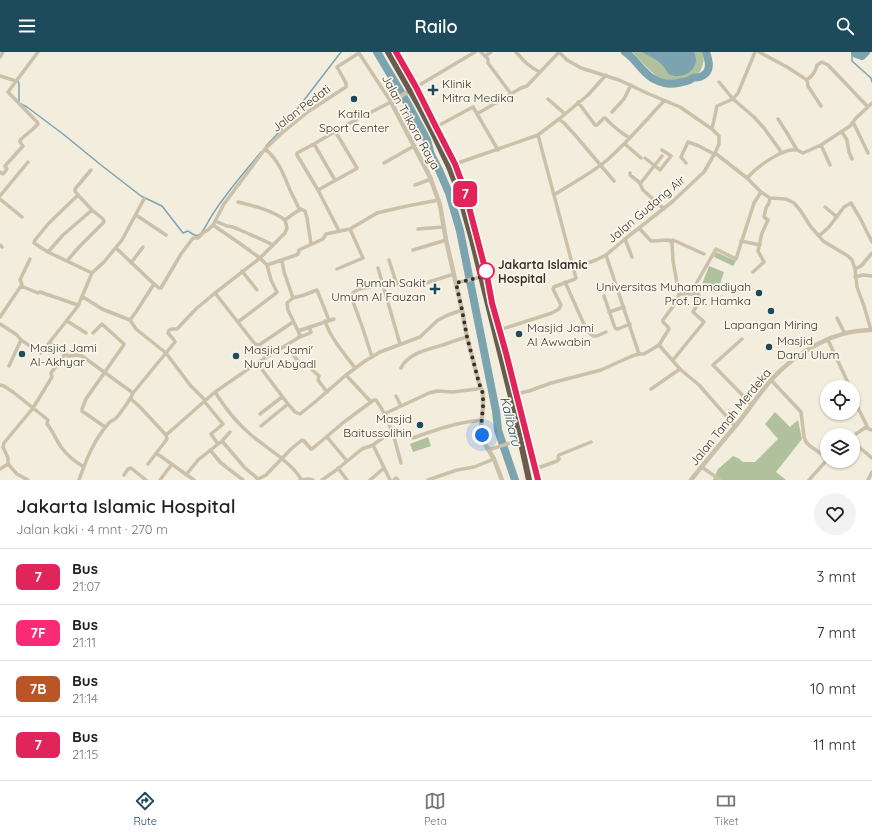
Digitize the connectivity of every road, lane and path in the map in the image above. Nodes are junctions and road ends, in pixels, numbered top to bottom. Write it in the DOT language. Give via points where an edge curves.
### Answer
graph roads {
  1 [pos="2,52"];
  2 [pos="38,52"];
  3 [pos="388,52"];
  4 [pos="396,52"];
  5 [pos="475,52"];
  6 [pos="481,52"];
  7 [pos="491,52"];
  8 [pos="516,52"];
  9 [pos="559,52"];
  10 [pos="755,52"];
  11 [pos="759,52"];
  12 [pos="469,54"];
  13 [pos="361,55"];
  14 [pos="486,56"];
  15 [pos="0,57"];
  16 [pos="540,72"];
  17 [pos="606,75"];
  18 [pos="0,76"];
  19 [pos="17,80"];
  20 [pos="807,80"];
  21 [pos="719,82"];
  22 [pos="631,85"];
  23 [pos="411,90"];
  24 [pos="511,94"];
  25 [pos="548,99"];
  26 [pos="733,99"];
  27 [pos="393,101"];
  28 [pos="664,101"];
  29 [pos="578,102"];
  30 [pos="821,106"];
  31 [pos="870,106"];
  32 [pos="612,112"];
  33 [pos="477,114"];
  34 [pos="565,114"];
  35 [pos="559,119"];
  36 [pos="778,119"];
  37 [pos="853,122"];
  38 [pos="436,127"];
  39 [pos="712,129"];
  40 [pos="336,131"];
  41 [pos="842,132"];
  42 [pos="538,135"];
  43 [pos="630,138"];
  44 [pos="314,144"];
  45 [pos="625,144"];
  46 [pos="414,146"];
  47 [pos="821,146"];
  48 [pos="265,150"];
  49 [pos="498,150"];
  50 [pos="662,150"];
  51 [pos="797,150"];
  52 [pos="782,153"];
  53 [pos="868,153"];
  54 [pos="714,154"];
  55 [pos="662,156"];
  56 [pos="852,159"];
  57 [pos="28,162"];
  58 [pos="384,163"];
  59 [pos="686,163"];
  60 [pos="455,164"];
  61 [pos="600,165"];
  62 [pos="830,165"];
  63 [pos="654,166"];
  64 [pos="91,170"];
  65 [pos="0,172"];
  66 [pos="630,173"];
  67 [pos="747,178"];
  68 [pos="431,179"];
  69 [pos="336,180"];
  70 [pos="614,181"];
  71 [pos="458,183"];
  72 [pos="640,184"];
  73 [pos="415,185"];
  74 [pos="318,190"];
  75 [pos="761,192"];
  76 [pos="78,195"];
  77 [pos="554,196"];
  78 [pos="0,198"];
  79 [pos="770,198"];
  80 [pos="144,199"];
  81 [pos="439,200"];
  82 [pos="238,202"];
  83 [pos="824,207"];
  84 [pos="664,209"];
  85 [pos="92,210"];
  86 [pos="300,210"];
  87 [pos="136,215"];
  88 [pos="837,217"];
  89 [pos="22,218"];
  90 [pos="285,220"];
  91 [pos="214,223"];
  92 [pos="443,227"];
  93 [pos="639,228"];
  94 [pos="338,229"];
  95 [pos="350,229"];
  96 [pos="418,229"];
  97 [pos="166,235"];
  98 [pos="819,236"];
  99 [pos="625,239"];
  100 [pos="446,240"];
  101 [pos="670,241"];
  102 [pos="741,241"];
  103 [pos="872,242"];
  104 [pos="311,244"];
  105 [pos="760,245"];
  106 [pos="273,246"];
  107 [pos="143,247"];
  108 [pos="116,248"];
  109 [pos="413,250"];
  110 [pos="48,252"];
  111 [pos="872,253"];
  112 [pos="704,254"];
  113 [pos="606,255"];
  114 [pos="632,257"];
  115 [pos="260,258"];
  116 [pos="363,258"];
  117 [pos="30,259"];
  118 [pos="389,260"];
  119 [pos="67,261"];
  120 [pos="282,261"];
  121 [pos="366,262"];
  122 [pos="131,263"];
  123 [pos="267,265"];
  124 [pos="378,268"];
  125 [pos="574,268"];
  126 [pos="337,269"];
  127 [pos="855,269"];
  128 [pos="242,271"];
  129 [pos="753,272"];
  130 [pos="92,273"];
  131 [pos="454,274"];
  132 [pos="872,276"];
  133 [pos="478,277"];
  134 [pos="855,277"];
  135 [pos="564,282"];
  136 [pos="456,283"];
  137 [pos="154,284"];
  138 [pos="21,286"];
  139 [pos="371,287"];
  140 [pos="257,290"];
  141 [pos="216,293"];
  142 [pos="679,294"];
  143 [pos="693,294"];
  144 [pos="604,296"];
  145 [pos="83,297"];
  146 [pos="293,298"];
  147 [pos="78,305"];
  148 [pos="624,307"];
  149 [pos="462,310"];
  150 [pos="609,312"];
  151 [pos="0,318"];
  152 [pos="334,318"];
  153 [pos="838,318"];
  154 [pos="67,320"];
  155 [pos="130,320"];
  156 [pos="327,321"];
  157 [pos="238,322"];
  158 [pos="293,322"];
  159 [pos="0,324"];
  160 [pos="630,324"];
  161 [pos="309,327"];
  162 [pos="499,330"];
  163 [pos="871,330"];
  164 [pos="298,331"];
  165 [pos="606,332"];
  166 [pos="86,333"];
  167 [pos="93,333"];
  168 [pos="845,334"];
  169 [pos="467,337"];
  170 [pos="299,338"];
  171 [pos="742,339"];
  172 [pos="21,340"];
  173 [pos="828,340"];
  174 [pos="50,343"];
  175 [pos="400,344"];
  176 [pos="259,345"];
  177 [pos="286,345"];
  178 [pos="659,345"];
  179 [pos="166,353"];
  180 [pos="65,354"];
  181 [pos="639,354"];
  182 [pos="266,357"];
  183 [pos="372,357"];
  184 [pos="673,360"];
  185 [pos="257,363"];
  186 [pos="10,366"];
  187 [pos="355,368"];
  188 [pos="401,368"];
  189 [pos="680,369"];
  190 [pos="105,372"];
  191 [pos="346,375"];
  192 [pos="772,380"];
  193 [pos="847,380"];
  194 [pos="0,385"];
  195 [pos="480,387"];
  196 [pos="651,389"];
  197 [pos="215,392"];
  198 [pos="327,392"];
  199 [pos="133,393"];
  200 [pos="516,394"];
  201 [pos="396,396"];
  202 [pos="282,397"];
  203 [pos="131,399"];
  204 [pos="205,401"];
  205 [pos="371,402"];
  206 [pos="288,404"];
  207 [pos="752,405"];
  208 [pos="401,406"];
  209 [pos="33,408"];
  210 [pos="860,412"];
  211 [pos="260,414"];
  212 [pos="384,414"];
  213 [pos="482,420"];
  214 [pos="261,426"];
  215 [pos="735,426"];
  216 [pos="105,427"];
  217 [pos="867,427"];
  218 [pos="872,430"];
  219 [pos="230,432"];
  220 [pos="860,432"];
  221 [pos="391,433"];
  222 [pos="166,435"];
  223 [pos="326,437"];
  224 [pos="413,438"];
  225 [pos="520,440"];
  226 [pos="591,442"];
  227 [pos="220,443"];
  228 [pos="372,445"];
  229 [pos="860,448"];
  230 [pos="210,450"];
  231 [pos="488,450"];
  232 [pos="156,453"];
  233 [pos="820,454"];
  234 [pos="281,458"];
  235 [pos="872,458"];
  236 [pos="494,459"];
  237 [pos="347,460"];
  238 [pos="401,463"];
  239 [pos="8,464"];
  240 [pos="148,464"];
  241 [pos="172,464"];
  242 [pos="84,467"];
  243 [pos="702,467"];
  244 [pos="820,467"];
  245 [pos="338,468"];
  246 [pos="384,468"];
  247 [pos="0,469"];
  248 [pos="535,469"];
  249 [pos="872,472"];
  250 [pos="124,475"];
  251 [pos="186,475"];
  252 [pos="28,480"];
  253 [pos="79,480"];
  254 [pos="146,480"];
  255 [pos="160,480"];
  256 [pos="194,480"];
  257 [pos="243,480"];
  258 [pos="300,480"];
  259 [pos="312,480"];
  260 [pos="322,480"];
  261 [pos="347,480"];
  262 [pos="370,480"];
  263 [pos="390,480"];
  264 [pos="394,480"];
  265 [pos="398,480"];
  266 [pos="428,480"];
  267 [pos="502,480"];
  268 [pos="529,480"];
  269 [pos="538,480"];
  270 [pos="691,480"];
  271 [pos="720,480"];
  272 [pos="809,480"];
  273 [pos="868,480"];
  1 -- 15 [label="street"];
  2 -- 19 [label="street"];
  3 -- 23 [label="highway"];
  4 -- 23 [label="highway"];
  5 -- 12 [label="street"];
  6 -- 14 [label="street"];
  7 -- 14 [label="street"];
  8 -- 16 [label="street" via="526,64"];
  9 -- 16 [label="street"];
  9 -- 17 [label="street" via="581,68"];
  10 -- 26 [label="street"];
  11 -- 20 [label="street"];
  12 -- 23 [label="street"];
  13 -- 27 [label="street, Jalan Trikora Raya"];
  13 -- 48 [label="street, Jalan Pedati" via="359,53 337,67 346,87 309,111"];
  14 -- 24 [label="street" via="488,63"];
  16 -- 24 [label="street" via="527,86"];
  17 -- 22 [label="street"];
  17 -- 29 [label="street"];
  18 -- 19 [label="street"];
  19 -- 65 [label="street" via="8,92 38,123 20,140 24,146 6,166 3,174"];
  20 -- 30 [label="street"];
  20 -- 31 [label="street" via="822,62"];
  21 -- 26 [label="street"];
  22 -- 28 [label="street"];
  22 -- 32 [label="street" via="624,99"];
  23 -- 27 [label="street"];
  23 -- 38 [label="highway"];
  23 -- 71 [label="highway"];
  24 -- 33 [label="street"];
  25 -- 34 [label="street"];
  26 -- 39 [label="street" via="717,106"];
  26 -- 52 [label="street" via="764,128"];
  27 -- 40 [label="street"];
  27 -- 46 [label="street, Jalan Trikora Raya"];
  28 -- 39 [label="street" via="680,107"];
  28 -- 43 [label="street"];
  29 -- 34 [label="street"];
  29 -- 43 [label="street" via="595,125 605,118 616,130"];
  31 -- 37 [label="street"];
  33 -- 38 [label="street" via="472,107"];
  33 -- 49 [label="street"];
  34 -- 35 [label="street"];
  35 -- 42 [label="street"];
  35 -- 61 [label="street"];
  36 -- 51 [label="street"];
  37 -- 41 [label="street"];
  37 -- 53 [label="street"];
  38 -- 60 [label="highway"];
  39 -- 54 [label="street, Jalan Gudang Air" via="719,136 719,144"];
  40 -- 44 [label="street"];
  40 -- 69 [label="street" via="357,168"];
  41 -- 47 [label="street"];
  41 -- 56 [label="street"];
  42 -- 49 [label="street"];
  42 -- 77 [label="street"];
  43 -- 45 [label="street"];
  44 -- 69 [label="street"];
  44 -- 74 [label="street" via="297,155"];
  45 -- 61 [label="street"];
  45 -- 63 [label="street"];
  46 -- 58 [label="street"];
  46 -- 68 [label="street, Jalan Trikora Raya"];
  47 -- 51 [label="street" via="803,153"];
  47 -- 62 [label="street"];
  48 -- 86 [label="street" via="279,165"];
  48 -- 91 [label="street, Jalan Pedati" via="224,204"];
  49 -- 60 [label="street"];
  50 -- 63 [label="street" via="671,156 660,170"];
  51 -- 52 [label="street"];
  52 -- 67 [label="street" via="761,165"];
  54 -- 59 [label="street" via="688,142 681,157"];
  54 -- 67 [label="street"];
  54 -- 84 [label="street, Jalan Gudang Air" via="704,172"];
  55 -- 63 [label="street"];
  57 -- 78 [label="street"];
  60 -- 71 [label="highway"];
  61 -- 70 [label="street"];
  61 -- 77 [label="street"];
  63 -- 72 [label="street"];
  64 -- 76 [label="street" via="75,189"];
  66 -- 72 [label="street"];
  67 -- 75 [label="street"];
  68 -- 73 [label="street"];
  68 -- 81 [label="street, Jalan Trikora Raya"];
  69 -- 74 [label="street"];
  71 -- 133 [label="highway"];
  71 -- 162 [label="highway" via="468,206"];
  72 -- 84 [label="street"];
  74 -- 94 [label="street"];
  75 -- 79 [label="street"];
  75 -- 102 [label="street" via="754,203"];
  76 -- 85 [label="street"];
  76 -- 110 [label="street" via="35,240 35,244"];
  77 -- 125 [label="street"];
  78 -- 89 [label="street"];
  79 -- 98 [label="street" via="786,199 794,203"];
  79 -- 105 [label="street" via="764,217 768,220"];
  80 -- 87 [label="street"];
  81 -- 92 [label="street, Jalan Trikora Raya"];
  81 -- 95 [label="street" via="377,213"];
  82 -- 90 [label="street" via="276,214"];
  83 -- 88 [label="street"];
  84 -- 93 [label="street, Jalan Gudang Air"];
  85 -- 110 [label="street"];
  85 -- 119 [label="street" via="104,224"];
  86 -- 90 [label="street"];
  86 -- 104 [label="street" via="304,210 307,218"];
  87 -- 97 [label="street"];
  87 -- 108 [label="street"];
  88 -- 98 [label="street"];
  88 -- 103 [label="street" via="844,207 851,203"];
  90 -- 106 [label="street" via="286,230"];
  91 -- 106 [label="street" via="236,228"];
  91 -- 115 [label="street"];
  91 -- 137 [label="street, Jalan Pedati" via="198,238 193,238 162,287"];
  92 -- 96 [label="street"];
  92 -- 100 [label="street, Jalan Trikora Raya"];
  93 -- 99 [label="street, Jalan Gudang Air"];
  93 -- 101 [label="street" via="650,241"];
  95 -- 104 [label="street" via="326,234 323,239"];
  95 -- 116 [label="street"];
  98 -- 127 [label="street" via="848,256"];
  99 -- 113 [label="street, Jalan Gudang Air"];
  99 -- 114 [label="street"];
  100 -- 109 [label="street"];
  100 -- 131 [label="street, Jalan Trikora Raya"];
  101 -- 112 [label="street" via="673,240"];
  101 -- 142 [label="street"];
  102 -- 105 [label="street"];
  102 -- 143 [label="street" via="736,259 716,249"];
  104 -- 120 [label="street" via="299,250 298,254"];
  105 -- 129 [label="street" via="758,251 764,262"];
  106 -- 115 [label="street"];
  107 -- 122 [label="street"];
  108 -- 122 [label="street"];
  108 -- 130 [label="street"];
  110 -- 119 [label="street"];
  111 -- 127 [label="street"];
  113 -- 125 [label="street, Jalan Gudang Air"];
  113 -- 148 [label="street"];
  115 -- 123 [label="street"];
  115 -- 128 [label="street"];
  116 -- 121 [label="street"];
  116 -- 126 [label="street"];
  117 -- 138 [label="street" via="20,280"];
  118 -- 131 [label="street" via="399,285 413,287"];
  119 -- 130 [label="street"];
  120 -- 123 [label="street"];
  120 -- 146 [label="street"];
  122 -- 137 [label="street"];
  123 -- 157 [label="street" via="276,293"];
  124 -- 175 [label="street"];
  125 -- 135 [label="street" via="576,278"];
  127 -- 134 [label="street"];
  128 -- 140 [label="street"];
  128 -- 141 [label="street"];
  130 -- 145 [label="street"];
  131 -- 136 [label="street, Jalan Trikora Raya"];
  132 -- 134 [label="street"];
  133 -- 136 [label="street"];
  133 -- 225 [label="highway"];
  134 -- 163 [label="street"];
  135 -- 162 [label="street" via="553,289 561,305 559,309"];
  135 -- 165 [label="street" via="588,331 593,336"];
  136 -- 149 [label="street, Jalan Trikora Raya"];
  137 -- 155 [label="street"];
  138 -- 147 [label="street"];
  138 -- 151 [label="street"];
  139 -- 183 [label="street" via="353,291 351,296"];
  141 -- 157 [label="street"];
  141 -- 179 [label="street" via="177,328 169,330 168,333 175,341"];
  142 -- 143 [label="street"];
  142 -- 178 [label="street" via="663,322 669,329"];
  143 -- 184 [label="street" via="699,296 693,312 704,322"];
  144 -- 150 [label="street"];
  145 -- 147 [label="street"];
  145 -- 155 [label="street" via="102,309"];
  146 -- 156 [label="street" via="317,290"];
  146 -- 158 [label="street" via="287,305"];
  147 -- 154 [label="street"];
  148 -- 150 [label="street"];
  148 -- 160 [label="street"];
  149 -- 169 [label="street, Jalan Trikora Raya"];
  149 -- 175 [label="street" via="443,318 420,337"];
  150 -- 160 [label="street" via="616,329"];
  152 -- 156 [label="street"];
  153 -- 168 [label="street"];
  154 -- 166 [label="street"];
  154 -- 174 [label="street"];
  155 -- 179 [label="street" via="136,329"];
  156 -- 161 [label="street"];
  156 -- 187 [label="street" via="327,328"];
  157 -- 176 [label="street" via="255,344"];
  158 -- 164 [label="street"];
  158 -- 176 [label="street"];
  159 -- 172 [label="street"];
  160 -- 181 [label="street"];
  161 -- 164 [label="street"];
  161 -- 170 [label="street" via="311,332"];
  162 -- 200 [label="highway"];
  163 -- 168 [label="street, Jalan Tanah Merdeka"];
  164 -- 170 [label="street"];
  167 -- 190 [label="street" via="102,324 124,344"];
  168 -- 173 [label="street, Jalan Tanah Merdeka"];
  169 -- 188 [label="street" via="416,354"];
  169 -- 195 [label="street, Jalan Trikora Raya"];
  170 -- 177 [label="street"];
  171 -- 207 [label="street" via="713,365"];
  172 -- 174 [label="street" via="41,353"];
  172 -- 186 [label="street"];
  173 -- 192 [label="street, Jalan Tanah Merdeka" via="794,360"];
  173 -- 193 [label="street"];
  174 -- 180 [label="street"];
  175 -- 183 [label="street"];
  176 -- 182 [label="street"];
  177 -- 182 [label="street"];
  177 -- 198 [label="street" via="303,368 308,366 318,376"];
  178 -- 181 [label="street" via="644,354"];
  178 -- 184 [label="street"];
  179 -- 199 [label="street"];
  179 -- 204 [label="street"];
  180 -- 190 [label="street" via="69,357 82,356"];
  180 -- 209 [label="street" via="51,373 52,377"];
  181 -- 200 [label="street" via="601,370"];
  182 -- 185 [label="street"];
  183 -- 187 [label="street"];
  184 -- 189 [label="street"];
  185 -- 197 [label="street"];
  185 -- 202 [label="street"];
  187 -- 191 [label="street"];
  189 -- 196 [label="street"];
  189 -- 215 [label="street" via="699,385"];
  190 -- 199 [label="street"];
  190 -- 216 [label="street" via="86,399 82,410"];
  191 -- 198 [label="street"];
  191 -- 205 [label="street"];
  192 -- 207 [label="street, Jalan Tanah Merdeka"];
  192 -- 233 [label="street" via="801,412 806,442"];
  194 -- 209 [label="street"];
  195 -- 208 [label="street" via="453,392 437,391"];
  195 -- 213 [label="street, Jalan Trikora Raya" via="484,399"];
  197 -- 204 [label="street"];
  197 -- 234 [label="street" via="240,424"];
  198 -- 206 [label="street" via="300,414"];
  199 -- 203 [label="street"];
  200 -- 248 [label="highway"];
  201 -- 208 [label="street"];
  202 -- 206 [label="street"];
  202 -- 211 [label="street"];
  203 -- 216 [label="street" via="117,418"];
  203 -- 222 [label="street"];
  204 -- 222 [label="street"];
  204 -- 227 [label="street" via="223,424 211,434"];
  205 -- 212 [label="street" via="376,400"];
  205 -- 223 [label="street"];
  206 -- 214 [label="street"];
  207 -- 215 [label="street, Jalan Tanah Merdeka"];
  208 -- 212 [label="street"];
  209 -- 239 [label="street" via="4,443"];
  209 -- 242 [label="street" via="48,420 47,424 61,447"];
  210 -- 217 [label="street"];
  212 -- 221 [label="street"];
  213 -- 224 [label="street" via="441,428"];
  213 -- 231 [label="street, Jalan Trikora Raya" via="482,435"];
  215 -- 243 [label="street, Jalan Tanah Merdeka"];
  216 -- 242 [label="street" via="92,447"];
  217 -- 218 [label="street"];
  217 -- 220 [label="street"];
  219 -- 227 [label="street"];
  221 -- 228 [label="street"];
  221 -- 238 [label="street"];
  222 -- 232 [label="street" via="167,439"];
  223 -- 234 [label="street" via="312,449 302,440"];
  223 -- 237 [label="street"];
  225 -- 231 [label="street"];
  225 -- 268 [label="highway"];
  226 -- 248 [label="street" via="559,455 557,462"];
  227 -- 230 [label="street"];
  227 -- 234 [label="street" via="258,478 266,475"];
  228 -- 237 [label="street"];
  228 -- 246 [label="street"];
  229 -- 235 [label="street"];
  230 -- 251 [label="street"];
  230 -- 257 [label="street" via="221,463"];
  231 -- 236 [label="street, Jalan Trikora Raya"];
  232 -- 240 [label="street"];
  232 -- 241 [label="street"];
  234 -- 258 [label="street" via="297,473"];
  236 -- 266 [label="street"];
  236 -- 267 [label="street, Jalan Trikora Raya"];
  237 -- 245 [label="street"];
  239 -- 247 [label="street"];
  239 -- 252 [label="street" via="17,474"];
  241 -- 251 [label="street"];
  241 -- 255 [label="street"];
  242 -- 253 [label="street"];
  243 -- 270 [label="street, Jalan Tanah Merdeka"];
  243 -- 271 [label="street"];
  244 -- 272 [label="street"];
  245 -- 260 [label="street"];
  245 -- 261 [label="street"];
  246 -- 262 [label="street"];
  246 -- 263 [label="street"];
  248 -- 269 [label="highway"];
  249 -- 273 [label="street"];
  250 -- 254 [label="street" via="131,468"];
  251 -- 256 [label="street"];
  258 -- 259 [label="street"];
  264 -- 265 [label="street"];
}
